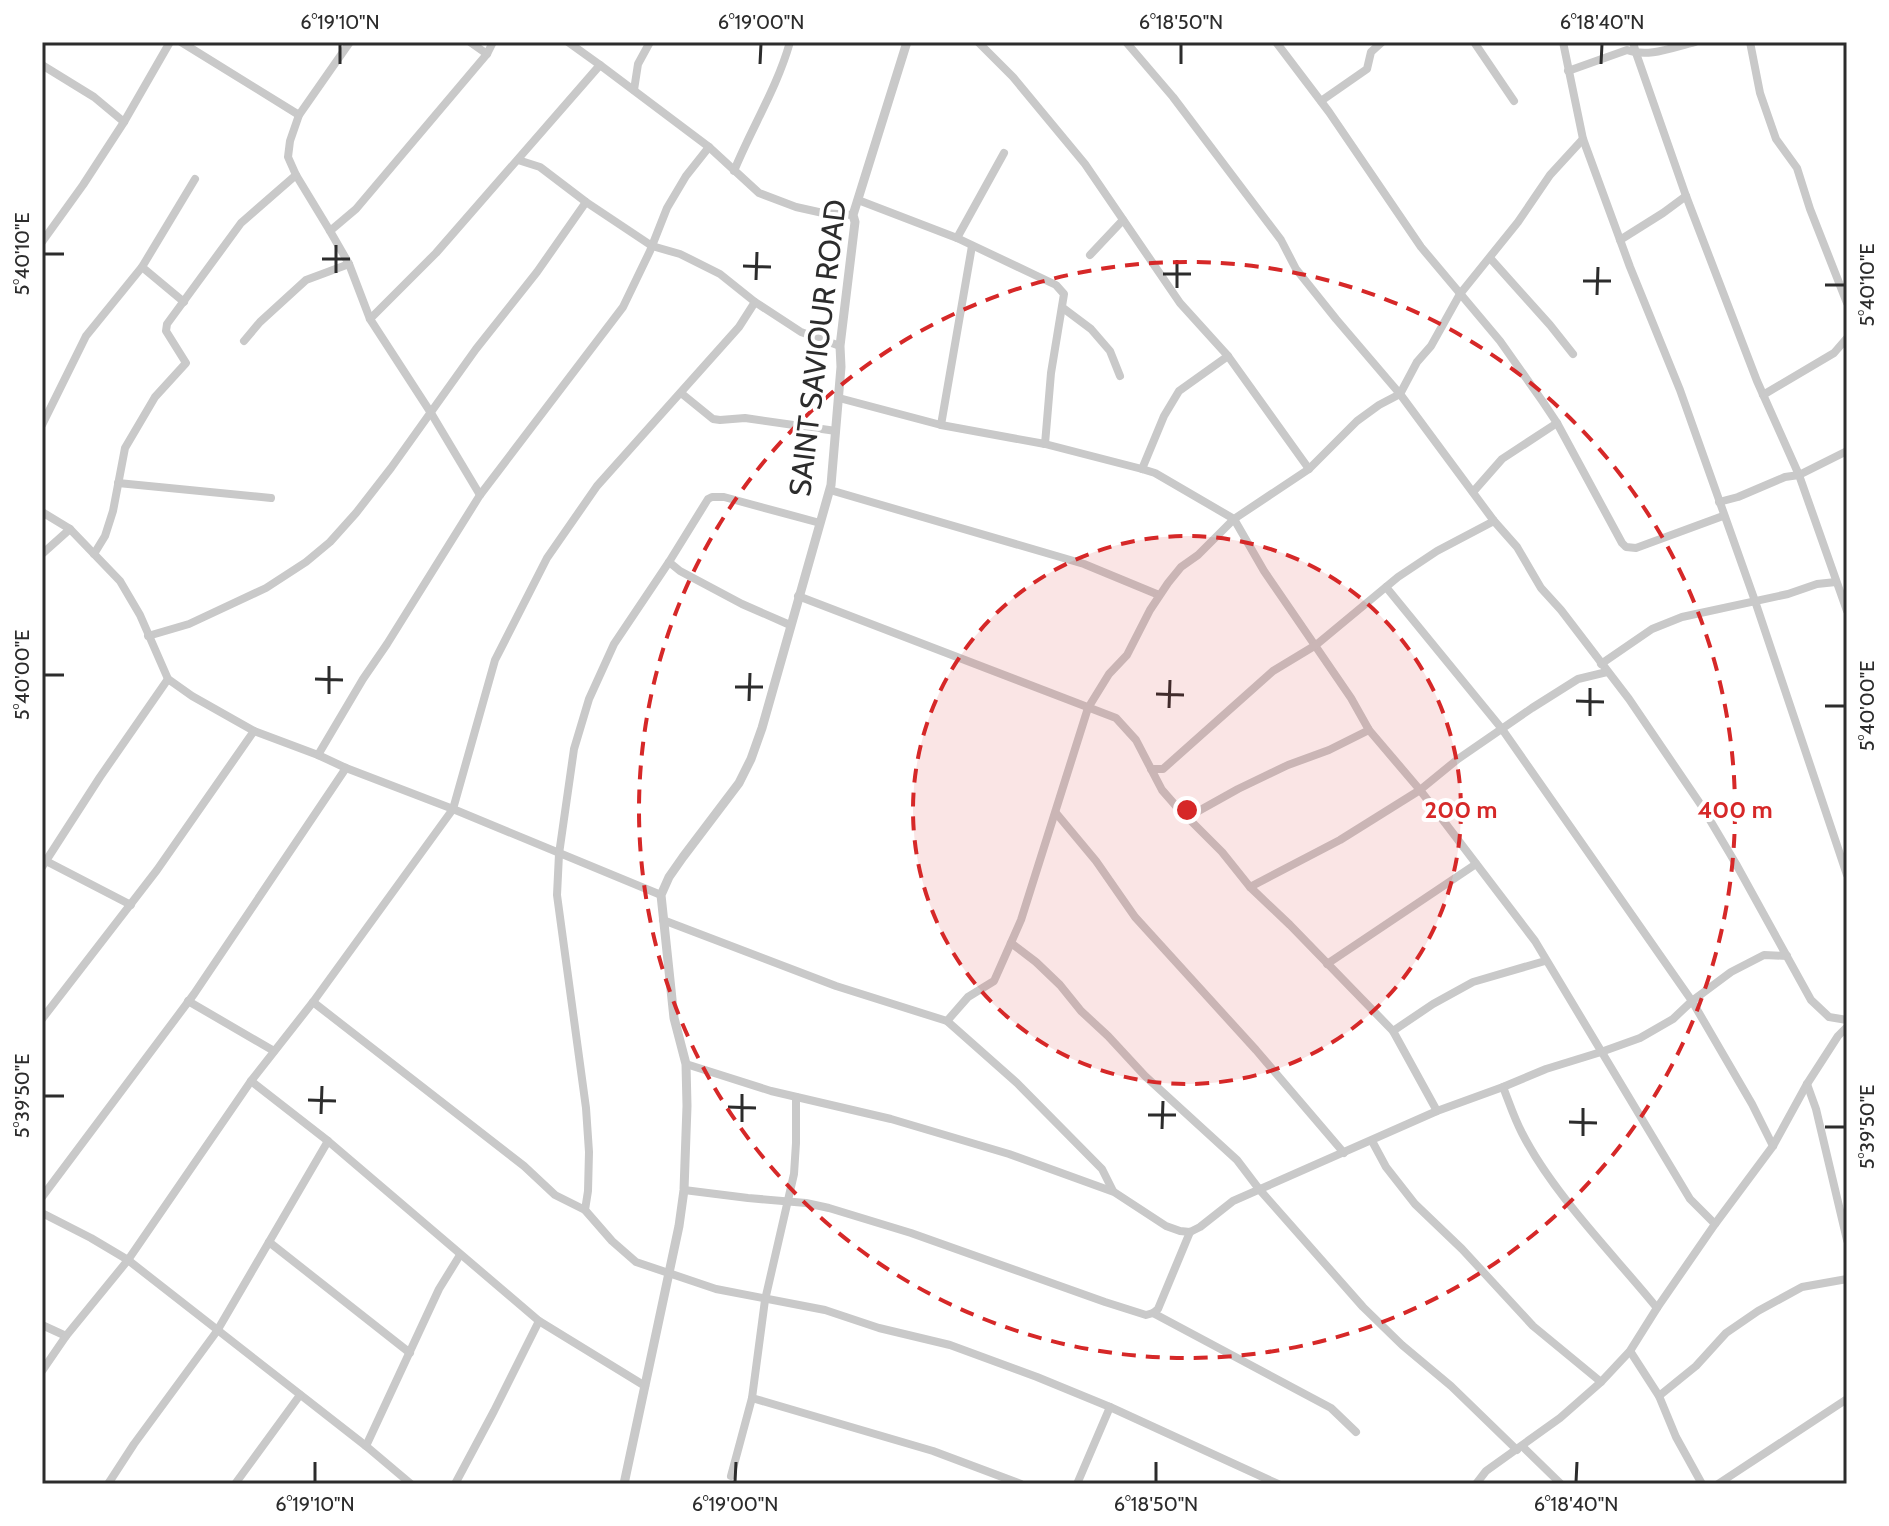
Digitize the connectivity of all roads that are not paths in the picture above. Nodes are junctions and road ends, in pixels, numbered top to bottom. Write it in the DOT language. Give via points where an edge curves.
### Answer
graph roads {
  1 [pos="170,42"];
  2 [pos="181,42"];
  3 [pos="350,42"];
  4 [pos="470,42"];
  5 [pos="493,42"];
  6 [pos="568,42"];
  7 [pos="650,42"];
  8 [pos="790,42"];
  9 [pos="907,42"];
  10 [pos="978,42"];
  11 [pos="1126,42"];
  12 [pos="1276,42"];
  13 [pos="1382,42"];
  14 [pos="1474,42"];
  15 [pos="1563,42"];
  16 [pos="1633,42"];
  17 [pos="1695,42"];
  18 [pos="1750,42"];
  19 [pos="1636,53"];
  20 [pos="487,54"];
  21 [pos="42,65"];
  22 [pos="600,65"];
  23 [pos="1568,71"];
  24 [pos="634,90"];
  25 [pos="1321,101"];
  26 [pos="1514,101"];
  27 [pos="299,115"];
  28 [pos="124,122"];
  29 [pos="1583,139"];
  30 [pos="709,147"];
  31 [pos="1004,153"];
  32 [pos="518,160"];
  33 [pos="734,171"];
  34 [pos="296,175"];
  35 [pos="195,179"];
  36 [pos="1686,196"];
  37 [pos="858,200"];
  38 [pos="586,202"];
  39 [pos="853,215"];
  40 [pos="1123,220"];
  41 [pos="330,231"];
  42 [pos="957,238"];
  43 [pos="1620,240"];
  44 [pos="42,242"];
  45 [pos="652,246"];
  46 [pos="972,246"];
  47 [pos="1090,255"];
  48 [pos="1490,258"];
  49 [pos="349,264"];
  50 [pos="142,267"];
  51 [pos="1460,294"];
  52 [pos="184,302"];
  53 [pos="755,302"];
  54 [pos="1847,303"];
  55 [pos="1063,308"];
  56 [pos="370,319"];
  57 [pos="1847,339"];
  58 [pos="244,341"];
  59 [pos="840,346"];
  60 [pos="1573,354"];
  61 [pos="1228,356"];
  62 [pos="1120,376"];
  63 [pos="681,393"];
  64 [pos="1400,394"];
  65 [pos="1763,395"];
  66 [pos="839,398"];
  67 [pos="431,413"];
  68 [pos="1557,423"];
  69 [pos="42,425"];
  70 [pos="941,425"];
  71 [pos="836,431"];
  72 [pos="1045,444"];
  73 [pos="1847,451"];
  74 [pos="1142,469"];
  75 [pos="1309,469"];
  76 [pos="1799,475"];
  77 [pos="118,483"];
  78 [pos="830,490"];
  79 [pos="1473,492"];
  80 [pos="480,495"];
  81 [pos="271,498"];
  82 [pos="1719,502"];
  83 [pos="42,512"];
  84 [pos="1723,516"];
  85 [pos="1234,519"];
  86 [pos="1494,521"];
  87 [pos="820,523"];
  88 [pos="70,529"];
  89 [pos="42,554"];
  90 [pos="94,554"];
  91 [pos="669,562"];
  92 [pos="1847,572"];
  93 [pos="1835,580"];
  94 [pos="1386,587"];
  95 [pos="1159,595"];
  96 [pos="798,596"];
  97 [pos="1755,601"];
  98 [pos="1847,611"];
  99 [pos="790,625"];
  100 [pos="148,636"];
  101 [pos="1316,645"];
  102 [pos="1604,668"];
  103 [pos="168,679"];
  104 [pos="1088,708"];
  105 [pos="1502,729"];
  106 [pos="1369,730"];
  107 [pos="254,731"];
  108 [pos="318,755"];
  109 [pos="346,768"];
  110 [pos="1151,769"];
  111 [pos="1420,790"];
  112 [pos="453,809"];
  113 [pos="1056,813"];
  114 [pos="1186,818"];
  115 [pos="559,854"];
  116 [pos="44,864"];
  117 [pos="1476,864"];
  118 [pos="1847,875"];
  119 [pos="1250,887"];
  120 [pos="661,895"];
  121 [pos="131,905"];
  122 [pos="663,920"];
  123 [pos="1011,943"];
  124 [pos="1787,956"];
  125 [pos="1545,961"];
  126 [pos="1327,964"];
  127 [pos="188,1001"];
  128 [pos="1692,1001"];
  129 [pos="313,1002"];
  130 [pos="44,1014"];
  131 [pos="1829,1017"];
  132 [pos="1847,1020"];
  133 [pos="947,1021"];
  134 [pos="1847,1027"];
  135 [pos="1393,1031"];
  136 [pos="1838,1036"];
  137 [pos="274,1051"];
  138 [pos="1601,1052"];
  139 [pos="686,1064"];
  140 [pos="251,1081"];
  141 [pos="1807,1084"];
  142 [pos="1503,1087"];
  143 [pos="796,1097"];
  144 [pos="1816,1109"];
  145 [pos="1437,1111"];
  146 [pos="1793,1112"];
  147 [pos="328,1141"];
  148 [pos="1372,1141"];
  149 [pos="1773,1146"];
  150 [pos="1344,1153"];
  151 [pos="1259,1189"];
  152 [pos="684,1190"];
  153 [pos="1114,1192"];
  154 [pos="42,1197"];
  155 [pos="788,1202"];
  156 [pos="585,1210"];
  157 [pos="42,1213"];
  158 [pos="1715,1224"];
  159 [pos="1190,1232"];
  160 [pos="1847,1240"];
  161 [pos="269,1242"];
  162 [pos="460,1255"];
  163 [pos="128,1260"];
  164 [pos="669,1274"];
  165 [pos="1847,1279"];
  166 [pos="765,1300"];
  167 [pos="1657,1308"];
  168 [pos="1153,1313"];
  169 [pos="539,1321"];
  170 [pos="42,1325"];
  171 [pos="217,1331"];
  172 [pos="66,1336"];
  173 [pos="1630,1351"];
  174 [pos="410,1353"];
  175 [pos="42,1371"];
  176 [pos="1601,1382"];
  177 [pos="645,1386"];
  178 [pos="300,1395"];
  179 [pos="1659,1396"];
  180 [pos="752,1398"];
  181 [pos="1847,1399"];
  182 [pos="1110,1407"];
  183 [pos="1356,1432"];
  184 [pos="366,1446"];
  185 [pos="1519,1448"];
  186 [pos="731,1476"];
  187 [pos="237,1483"];
  188 [pos="108,1484"];
  189 [pos="411,1484"];
  190 [pos="455,1484"];
  191 [pos="624,1484"];
  192 [pos="1021,1484"];
  193 [pos="1077,1484"];
  194 [pos="1278,1484"];
  195 [pos="1476,1484"];
  196 [pos="1561,1484"];
  197 [pos="1702,1484"];
  198 [pos="1718,1484"];
  1 -- 28 [label="street"];
  2 -- 27 [label="street"];
  3 -- 27 [label="street"];
  4 -- 20 [label="street"];
  5 -- 20 [label="street"];
  6 -- 22 [label="street"];
  7 -- 24 [label="street" via="638,64"];
  8 -- 33 [label="street"];
  9 -- 37 [label="street, SAINT SAVIOUR ROAD"];
  10 -- 40 [label="street" via="1085,164"];
  11 -- 64 [label="street" via="1281,240 1306,282"];
  12 -- 25 [label="street"];
  13 -- 25 [label="street" via="1371,52 1367,69"];
  14 -- 26 [label="street"];
  15 -- 23 [label="street"];
  16 -- 19 [label="street"];
  17 -- 19 [label="street"];
  18 -- 54 [label="street" via="1776,139 1797,168"];
  19 -- 23 [label="street" via="1627,50"];
  19 -- 36 [label="street"];
  20 -- 41 [label="street" via="356,209"];
  21 -- 28 [label="street"];
  22 -- 24 [label="street"];
  22 -- 32 [label="street"];
  23 -- 29 [label="street"];
  24 -- 30 [label="street"];
  25 -- 51 [label="street" via="1421,247"];
  27 -- 34 [label="street" via="288,157"];
  28 -- 44 [label="street"];
  29 -- 43 [label="street"];
  29 -- 48 [label="street"];
  30 -- 33 [label="street"];
  30 -- 45 [label="street" via="667,208"];
  31 -- 42 [label="street"];
  32 -- 38 [label="street" via="540,167"];
  32 -- 56 [label="street"];
  33 -- 39 [label="street" via="759,193 783,203"];
  34 -- 41 [label="street"];
  34 -- 52 [label="street" via="241,223"];
  35 -- 50 [label="street"];
  36 -- 43 [label="street"];
  36 -- 65 [label="street"];
  37 -- 39 [label="street, SAINT SAVIOUR ROAD"];
  37 -- 42 [label="street"];
  38 -- 45 [label="street"];
  38 -- 67 [label="street"];
  39 -- 59 [label="street, SAINT SAVIOUR ROAD"];
  40 -- 47 [label="street"];
  40 -- 61 [label="street" via="1180,303"];
  41 -- 49 [label="street"];
  42 -- 46 [label="street"];
  43 -- 82 [label="street"];
  45 -- 53 [label="street" via="720,274"];
  45 -- 80 [label="street" via="623,307"];
  46 -- 55 [label="street" via="1056,285 1064,294"];
  46 -- 70 [label="street"];
  48 -- 51 [label="street"];
  48 -- 60 [label="street"];
  49 -- 56 [label="street"];
  49 -- 58 [label="street" via="306,280"];
  50 -- 52 [label="street"];
  50 -- 69 [label="street" via="86,336"];
  51 -- 64 [label="street"];
  51 -- 68 [label="street"];
  52 -- 77 [label="street" via="166,327 186,363 138,424 125,448"];
  53 -- 59 [label="street" via="801,332"];
  53 -- 63 [label="street"];
  55 -- 62 [label="street" via="1101,340"];
  55 -- 72 [label="street"];
  56 -- 67 [label="street"];
  57 -- 65 [label="street" via="1834,353"];
  59 -- 66 [label="street, SAINT SAVIOUR ROAD"];
  61 -- 74 [label="street" via="1179,391"];
  61 -- 75 [label="street"];
  63 -- 71 [label="street" via="713,419 745,418"];
  63 -- 112 [label="street" via="597,486 547,558 495,660"];
  64 -- 75 [label="street" via="1357,421"];
  64 -- 79 [label="street"];
  65 -- 76 [label="street"];
  66 -- 70 [label="street"];
  66 -- 71 [label="street, SAINT SAVIOUR ROAD"];
  67 -- 80 [label="street"];
  67 -- 100 [label="street" via="356,513 306,562 266,588 189,624"];
  68 -- 79 [label="street" via="1502,459"];
  68 -- 84 [label="street" via="1626,547 1646,545"];
  70 -- 72 [label="street"];
  71 -- 78 [label="street, SAINT SAVIOUR ROAD"];
  72 -- 74 [label="street"];
  73 -- 76 [label="street"];
  74 -- 85 [label="street"];
  75 -- 85 [label="street"];
  76 -- 82 [label="street"];
  76 -- 93 [label="street"];
  77 -- 81 [label="street"];
  77 -- 90 [label="street" via="105,536"];
  78 -- 87 [label="street, SAINT SAVIOUR ROAD"];
  78 -- 95 [label="street" via="1084,564"];
  79 -- 86 [label="street"];
  80 -- 108 [label="street"];
  82 -- 84 [label="street"];
  83 -- 88 [label="street"];
  84 -- 97 [label="street"];
  85 -- 95 [label="street" via="1181,567"];
  85 -- 101 [label="street"];
  86 -- 94 [label="street" via="1437,551"];
  86 -- 102 [label="street"];
  87 -- 91 [label="street" via="712,497"];
  87 -- 96 [label="street, SAINT SAVIOUR ROAD"];
  88 -- 89 [label="street"];
  88 -- 90 [label="street"];
  90 -- 100 [label="street" via="120,581"];
  91 -- 99 [label="street"];
  91 -- 115 [label="street" via="614,644 589,699 574,749"];
  92 -- 93 [label="street"];
  93 -- 97 [label="street"];
  93 -- 98 [label="street"];
  94 -- 101 [label="street"];
  94 -- 105 [label="street"];
  95 -- 104 [label="street" via="1127,655"];
  96 -- 99 [label="street, SAINT SAVIOUR ROAD"];
  96 -- 104 [label="street"];
  97 -- 102 [label="street" via="1652,629"];
  97 -- 118 [label="street"];
  99 -- 120 [label="street, SAINT SAVIOUR ROAD" via="751,759"];
  100 -- 103 [label="street"];
  101 -- 106 [label="street"];
  101 -- 110 [label="street" via="1273,671 1163,769"];
  102 -- 105 [label="street"];
  102 -- 124 [label="street" via="1701,805"];
  103 -- 107 [label="street"];
  103 -- 116 [label="street"];
  104 -- 110 [label="street" via="1116,718 1136,740"];
  104 -- 113 [label="street"];
  105 -- 111 [label="street"];
  105 -- 128 [label="street"];
  106 -- 111 [label="street"];
  106 -- 114 [label="street"];
  107 -- 108 [label="street"];
  107 -- 121 [label="street"];
  108 -- 109 [label="street"];
  109 -- 112 [label="street"];
  109 -- 127 [label="street"];
  110 -- 114 [label="street"];
  111 -- 117 [label="street"];
  111 -- 119 [label="street"];
  112 -- 115 [label="street"];
  112 -- 129 [label="street"];
  113 -- 123 [label="street"];
  113 -- 150 [label="street" via="1135,917"];
  114 -- 119 [label="street"];
  115 -- 120 [label="street"];
  115 -- 156 [label="street" via="557,895 586,1108"];
  116 -- 121 [label="street"];
  117 -- 125 [label="street"];
  117 -- 126 [label="street"];
  119 -- 126 [label="street"];
  120 -- 122 [label="street"];
  121 -- 130 [label="street"];
  122 -- 133 [label="street" via="824,982"];
  122 -- 139 [label="street" via="674,1018"];
  123 -- 133 [label="street" via="994,981 968,997"];
  123 -- 151 [label="street" via="1237,1160"];
  124 -- 128 [label="street" via="1764,955"];
  124 -- 131 [label="street" via="1811,1000"];
  125 -- 135 [label="street" via="1473,982"];
  125 -- 138 [label="street"];
  126 -- 135 [label="street"];
  127 -- 137 [label="street"];
  127 -- 154 [label="street"];
  128 -- 138 [label="street" via="1658,1029"];
  128 -- 149 [label="street"];
  129 -- 137 [label="street"];
  129 -- 156 [label="street" via="555,1195"];
  131 -- 132 [label="street"];
  131 -- 136 [label="street"];
  133 -- 153 [label="street" via="1102,1169"];
  134 -- 136 [label="street"];
  135 -- 145 [label="street"];
  136 -- 141 [label="street"];
  137 -- 140 [label="street"];
  138 -- 142 [label="street"];
  138 -- 158 [label="street" via="1690,1199"];
  139 -- 143 [label="street"];
  139 -- 152 [label="street"];
  140 -- 147 [label="street"];
  140 -- 163 [label="street"];
  141 -- 144 [label="street"];
  141 -- 146 [label="street"];
  142 -- 145 [label="street"];
  142 -- 167 [label="street" via="1522,1133 1549,1176"];
  143 -- 153 [label="street" via="906,1123"];
  143 -- 155 [label="street"];
  144 -- 146 [label="street"];
  144 -- 160 [label="street"];
  145 -- 148 [label="street"];
  146 -- 149 [label="street"];
  147 -- 161 [label="street"];
  147 -- 162 [label="street"];
  148 -- 150 [label="street"];
  148 -- 176 [label="street" via="1415,1204 1533,1326"];
  149 -- 158 [label="street"];
  150 -- 151 [label="street"];
  151 -- 159 [label="street"];
  151 -- 185 [label="street" via="1363,1307"];
  152 -- 155 [label="street"];
  152 -- 164 [label="street"];
  153 -- 159 [label="street" via="1166,1226"];
  155 -- 166 [label="street"];
  155 -- 168 [label="street" via="867,1218 1105,1302"];
  156 -- 164 [label="street" via="636,1262"];
  157 -- 163 [label="street"];
  158 -- 167 [label="street"];
  159 -- 168 [label="street"];
  161 -- 171 [label="street"];
  161 -- 174 [label="street"];
  162 -- 169 [label="street"];
  162 -- 174 [label="street"];
  163 -- 171 [label="street"];
  163 -- 172 [label="street"];
  164 -- 166 [label="street"];
  164 -- 177 [label="street"];
  165 -- 179 [label="street" via="1802,1287 1758,1311 1726,1333"];
  166 -- 180 [label="street"];
  166 -- 182 [label="street" via="825,1310 950,1345"];
  167 -- 173 [label="street"];
  168 -- 183 [label="street" via="1331,1408"];
  169 -- 177 [label="street"];
  169 -- 190 [label="street"];
  170 -- 172 [label="street"];
  171 -- 178 [label="street"];
  171 -- 188 [label="street"];
  172 -- 175 [label="street"];
  173 -- 176 [label="street"];
  173 -- 179 [label="street"];
  174 -- 184 [label="street"];
  176 -- 185 [label="street"];
  177 -- 191 [label="street"];
  178 -- 184 [label="street"];
  178 -- 187 [label="street"];
  179 -- 197 [label="street"];
  180 -- 186 [label="street"];
  180 -- 192 [label="street" via="933,1451"];
  181 -- 198 [label="street"];
  182 -- 193 [label="street"];
  182 -- 194 [label="street"];
  184 -- 189 [label="street"];
  185 -- 195 [label="street"];
  185 -- 196 [label="street"];
}
